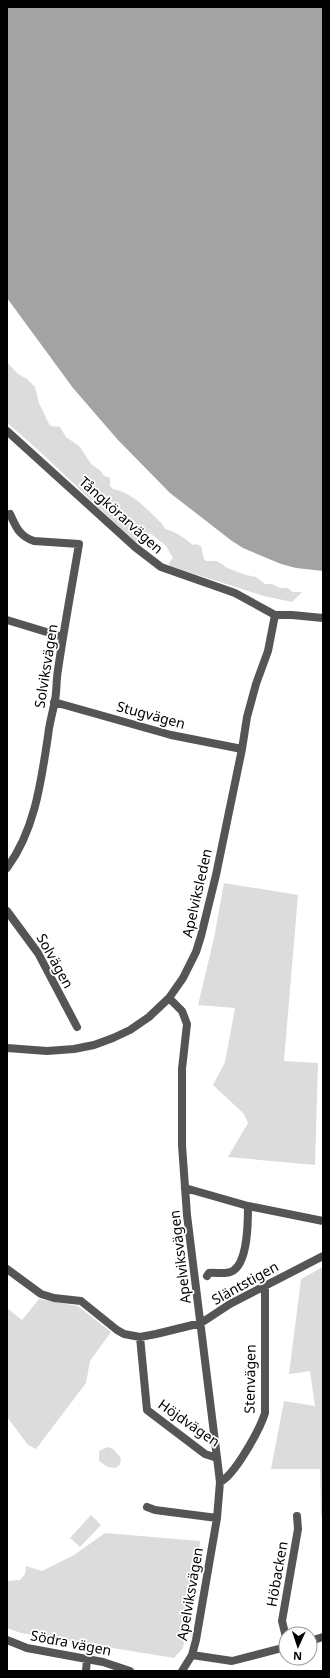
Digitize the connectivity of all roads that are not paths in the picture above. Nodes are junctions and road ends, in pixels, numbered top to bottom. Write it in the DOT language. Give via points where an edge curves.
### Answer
graph roads {
  1 [pos="7,431"];
  2 [pos="10,514"];
  3 [pos="275,616"];
  4 [pos="323,618"];
  5 [pos="7,620"];
  6 [pos="63,637"];
  7 [pos="54,702"];
  8 [pos="242,749"];
  9 [pos="7,868"];
  10 [pos="7,911"];
  11 [pos="169,998"];
  12 [pos="77,1027"];
  13 [pos="7,1048"];
  14 [pos="185,1188"];
  15 [pos="248,1206"];
  16 [pos="323,1221"];
  17 [pos="323,1256"];
  18 [pos="7,1269"];
  19 [pos="207,1276"];
  20 [pos="264,1286"];
  21 [pos="201,1323"];
  22 [pos="140,1337"];
  23 [pos="217,1458"];
  24 [pos="220,1482"];
  25 [pos="147,1507"];
  26 [pos="297,1516"];
  27 [pos="217,1518"];
  28 [pos="283,1626"];
  29 [pos="7,1640"];
  30 [pos="278,1649"];
  31 [pos="192,1655"];
  32 [pos="87,1659"];
  33 [pos="86,1671"];
  34 [pos="130,1671"];
  35 [pos="182,1671"];
  1 -- 3 [label="street, Tångkörarvägen" via="153,562 171,571 235,593"];
  2 -- 6 [label="street, Solviksvägen" via="19,533 27,539 79,544"];
  3 -- 4 [label="street"];
  3 -- 8 [label="street, Apelviksleden" via="266,658 247,717"];
  5 -- 6 [label="street"];
  6 -- 7 [label="street, Solviksvägen"];
  7 -- 8 [label="street, Stugvägen" via="172,735"];
  7 -- 9 [label="street, Solviksvägen" via="34,812 22,843"];
  8 -- 11 [label="street, Apelviksleden" via="201,936 190,967"];
  10 -- 12 [label="street, Solvägen" via="38,954"];
  11 -- 13 [label="street, Apelviksleden" via="139,1024 94,1045 47,1051"];
  11 -- 14 [label="street, Apelviksvägen" via="182,1011 187,1024 181,1103"];
  14 -- 15 [label="street"];
  14 -- 21 [label="street, Apelviksvägen"];
  15 -- 16 [label="street"];
  15 -- 19 [label="street" via="247,1243 237,1267 231,1272 209,1273"];
  17 -- 20 [label="street, Släntstigen"];
  18 -- 22 [label="street, Släntstigen" via="41,1294 82,1301 117,1330"];
  20 -- 21 [label="street, Släntstigen"];
  20 -- 24 [label="street, Stenvägen" via="265,1413 233,1471"];
  21 -- 22 [label="street, Släntstigen"];
  21 -- 23 [label="street, Apelviksvägen"];
  22 -- 23 [label="street, Höjdvägen" via="147,1410 205,1454"];
  23 -- 24 [label="street, Apelviksvägen"];
  24 -- 27 [label="street, Apelviksvägen"];
  25 -- 27 [label="street"];
  26 -- 28 [label="street, Höbacken" via="298,1529"];
  27 -- 31 [label="street, Apelviksvägen"];
  29 -- 32 [label="street, Södra vägen" via="27,1648"];
  30 -- 31 [label="street" via="232,1661"];
  31 -- 35 [label="street, Apelviksvägen"];
  32 -- 33 [label="street"];
  32 -- 34 [label="street, Södra vägen"];
}
